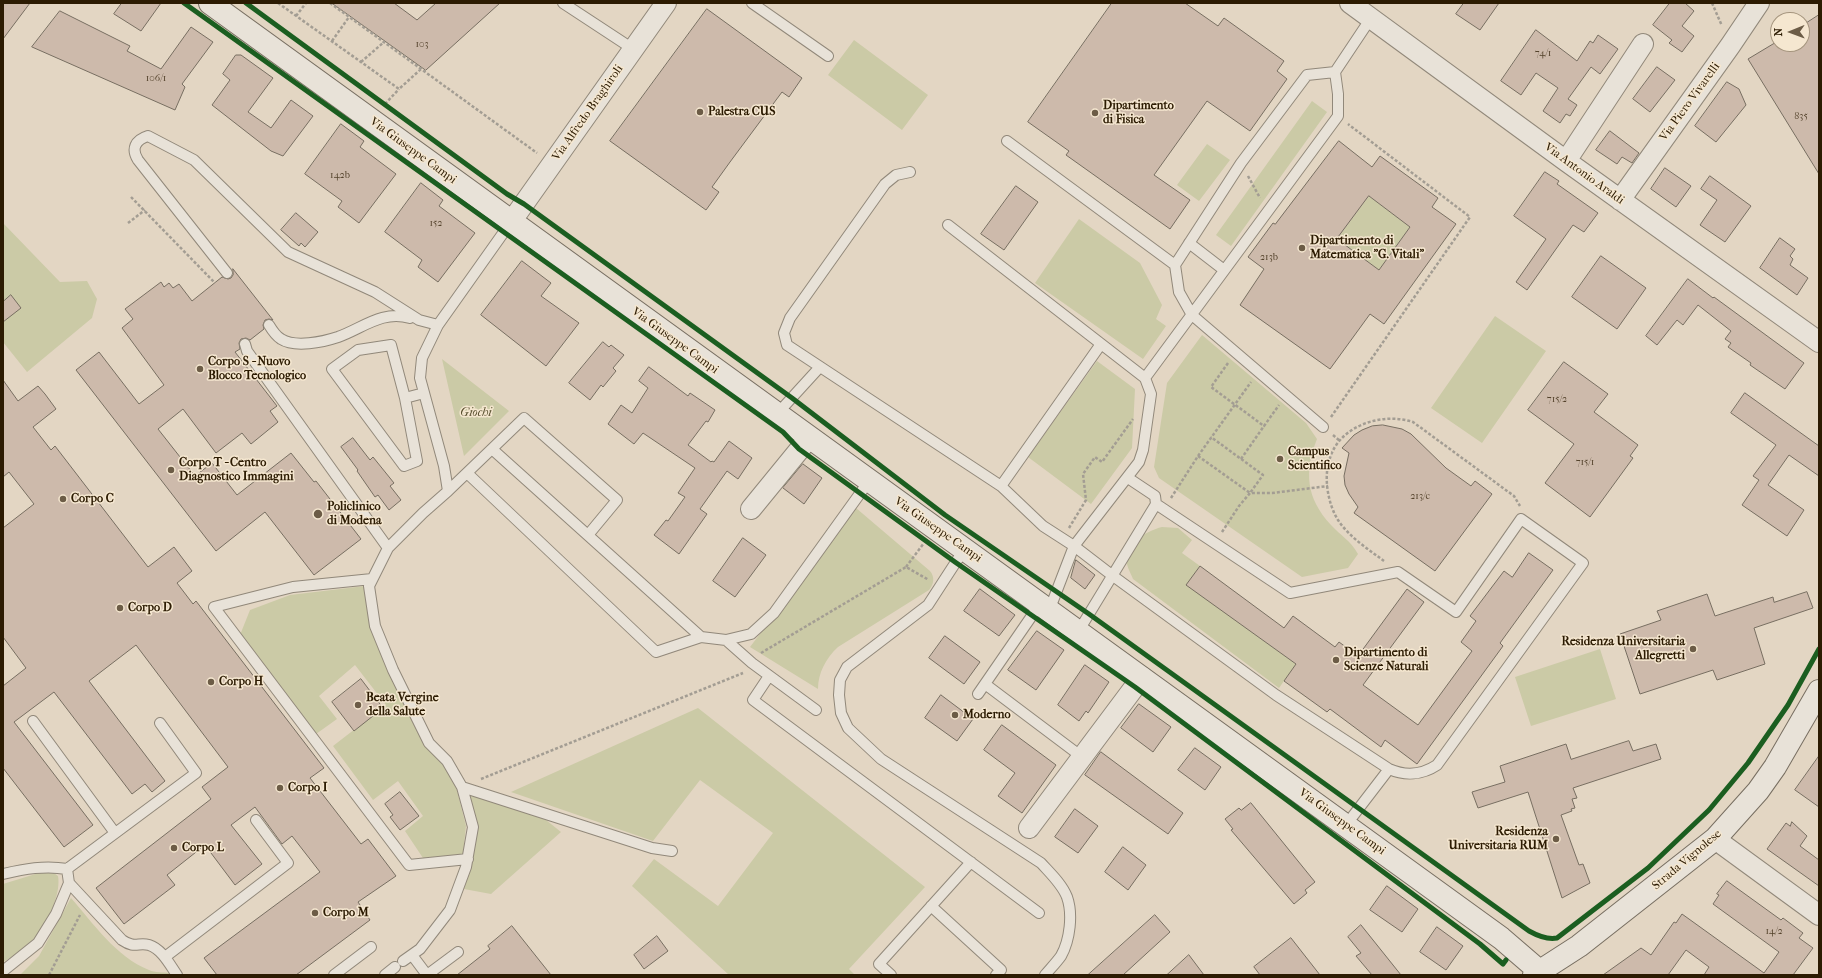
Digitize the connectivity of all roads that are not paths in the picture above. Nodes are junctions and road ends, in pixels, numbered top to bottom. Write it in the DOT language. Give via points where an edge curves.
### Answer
graph roads {
  1 [pos="210,3"];
  2 [pos="563,3"];
  3 [pos="666,3"];
  4 [pos="752,3"];
  5 [pos="1350,3"];
  6 [pos="1757,6"];
  7 [pos="1371,18"];
  8 [pos="1643,44"];
  9 [pos="633,49"];
  10 [pos="828,56"];
  11 [pos="1335,72"];
  12 [pos="1007,141"];
  13 [pos="1566,162"];
  14 [pos="910,172"];
  15 [pos="1620,200"];
  16 [pos="511,222"];
  17 [pos="948,225"];
  18 [pos="1189,243"];
  19 [pos="1175,265"];
  20 [pos="1224,270"];
  21 [pos="228,273"];
  22 [pos="1192,315"];
  23 [pos="419,320"];
  24 [pos="269,325"];
  25 [pos="438,325"];
  26 [pos="1819,342"];
  27 [pos="245,344"];
  28 [pos="1101,344"];
  29 [pos="818,368"];
  30 [pos="1145,378"];
  31 [pos="424,394"];
  32 [pos="405,398"];
  33 [pos="777,414"];
  34 [pos="1323,427"];
  35 [pos="809,438"];
  36 [pos="492,449"];
  37 [pos="467,473"];
  38 [pos="1128,478"];
  39 [pos="869,481"];
  40 [pos="1001,486"];
  41 [pos="448,491"];
  42 [pos="1160,506"];
  43 [pos="751,509"];
  44 [pos="588,535"];
  45 [pos="1074,546"];
  46 [pos="388,548"];
  47 [pos="964,548"];
  48 [pos="1113,576"];
  49 [pos="372,579"];
  50 [pos="1044,607"];
  51 [pos="1078,632"];
  52 [pos="701,637"];
  53 [pos="726,640"];
  54 [pos="769,676"];
  55 [pos="1142,677"];
  56 [pos="985,684"];
  57 [pos="1819,691"];
  58 [pos="978,694"];
  59 [pos="816,710"];
  60 [pos="33,721"];
  61 [pos="160,723"];
  62 [pos="1082,757"];
  63 [pos="1389,769"];
  64 [pos="462,787"];
  65 [pos="256,820"];
  66 [pos="1346,825"];
  67 [pos="1029,828"];
  68 [pos="116,833"];
  69 [pos="1716,839"];
  70 [pos="672,851"];
  71 [pos="468,859"];
  72 [pos="971,862"];
  73 [pos="67,869"];
  74 [pos="3,874"];
  75 [pos="69,882"];
  76 [pos="931,906"];
  77 [pos="1040,914"];
  78 [pos="1819,914"];
  79 [pos="370,947"];
  80 [pos="458,952"];
  81 [pos="412,955"];
  82 [pos="165,957"];
  83 [pos="403,961"];
  84 [pos="395,967"];
  85 [pos="3,971"];
  86 [pos="1539,974"];
  87 [pos="177,975"];
  88 [pos="334,975"];
  89 [pos="385,975"];
  90 [pos="427,975"];
  91 [pos="891,975"];
  92 [pos="996,975"];
  93 [pos="1045,975"];
  1 -- 16 [label="street, Via Giuseppe Campi"];
  2 -- 9 [label="lane"];
  3 -- 9 [label="street, Via Alfredo Braghiroli"];
  4 -- 10 [label="lane"];
  5 -- 7 [label="street, Via Antonio Araldi"];
  6 -- 15 [label="street, Via Piero Vivarelli"];
  7 -- 11 [label="lane"];
  7 -- 13 [label="street, Via Antonio Araldi"];
  8 -- 13 [label="street"];
  9 -- 16 [label="street, Via Alfredo Braghiroli"];
  11 -- 18 [label="lane" via="1306,74 1241,163"];
  11 -- 20 [label="lane" via="1338,116"];
  12 -- 19 [label="lane"];
  13 -- 15 [label="street, Via Antonio Araldi"];
  14 -- 29 [label="lane" via="896,175 885,184 786,325 784,333 787,345"];
  15 -- 26 [label="street, Via Antonio Araldi"];
  16 -- 25 [label="lane"];
  16 -- 33 [label="street, Via Giuseppe Campi"];
  17 -- 28 [label="lane"];
  18 -- 19 [label="lane"];
  18 -- 20 [label="lane"];
  19 -- 22 [label="lane" via="1179,292"];
  20 -- 22 [label="lane"];
  21 -- 23 [label="lane" via="135,156 136,141 148,136 194,160 288,252 375,292"];
  22 -- 30 [label="lane"];
  22 -- 34 [label="lane"];
  23 -- 24 [label="lane" via="400,315 382,317 338,337 299,344 280,339"];
  23 -- 25 [label="lane"];
  25 -- 31 [label="lane" via="422,358 420,378"];
  27 -- 46 [label="lane"];
  28 -- 30 [label="lane"];
  28 -- 40 [label="lane"];
  29 -- 33 [label="lane"];
  29 -- 40 [label="lane"];
  30 -- 38 [label="lane" via="1151,394 1142,456"];
  31 -- 32 [label="lane"];
  31 -- 41 [label="lane" via="444,466"];
  32 -- 32 [label="lane" via="391,345 358,350 332,369 404,466 417,460"];
  33 -- 35 [label="street, Via Giuseppe Campi"];
  35 -- 39 [label="street, Via Giuseppe Campi"];
  35 -- 43 [label="street"];
  36 -- 37 [label="lane"];
  36 -- 44 [label="lane"];
  36 -- 44 [label="lane" via="524,418 617,500"];
  37 -- 41 [label="lane"];
  37 -- 52 [label="lane" via="656,652"];
  38 -- 42 [label="lane" via="1155,496"];
  38 -- 45 [label="lane"];
  39 -- 47 [label="street, Via Giuseppe Campi"];
  39 -- 53 [label="lane" via="774,613 751,634"];
  40 -- 45 [label="lane" via="1039,523"];
  41 -- 46 [label="lane"];
  42 -- 48 [label="lane"];
  42 -- 63 [label="lane" via="1290,593 1398,572 1456,612 1521,519 1583,563 1437,765 1421,773"];
  44 -- 52 [label="lane"];
  45 -- 48 [label="lane"];
  45 -- 50 [label="lane"];
  46 -- 49 [label="lane"];
  47 -- 50 [label="street, Via Giuseppe Campi"];
  47 -- 93 [label="lane" via="928,605 848,667 840,680 841,713 848,728 881,759 1041,863 1056,879 1067,897 1071,922 1061,956"];
  48 -- 51 [label="lane"];
  48 -- 63 [label="lane" via="1276,695"];
  49 -- 64 [label="lane" via="369,586 375,626 393,670 429,743 447,761"];
  49 -- 71 [label="lane" via="292,587 214,607 409,865"];
  50 -- 51 [label="street, Via Giuseppe Campi"];
  50 -- 56 [label="lane"];
  51 -- 55 [label="street, Via Giuseppe Campi"];
  52 -- 53 [label="lane"];
  53 -- 54 [label="lane"];
  54 -- 59 [label="lane"];
  54 -- 72 [label="lane" via="753,700"];
  55 -- 62 [label="street"];
  55 -- 66 [label="street, Via Giuseppe Campi"];
  56 -- 58 [label="lane"];
  56 -- 62 [label="lane"];
  57 -- 69 [label="street, Strada Vignolese" via="1775,767 1758,791"];
  60 -- 68 [label="lane"];
  61 -- 68 [label="lane" via="196,773"];
  62 -- 67 [label="street"];
  63 -- 66 [label="lane"];
  64 -- 70 [label="lane" via="652,848"];
  64 -- 71 [label="lane" via="473,827"];
  65 -- 82 [label="lane" via="288,863"];
  66 -- 86 [label="street, Via Giuseppe Campi" via="1501,938"];
  68 -- 73 [label="lane"];
  69 -- 78 [label="street"];
  69 -- 86 [label="street, Strada Vignolese"];
  71 -- 81 [label="lane" via="450,910 420,949"];
  72 -- 76 [label="lane"];
  72 -- 77 [label="lane"];
  73 -- 74 [label="lane" via="38,867"];
  73 -- 75 [label="lane"];
  75 -- 82 [label="lane" via="129,945 148,945"];
  75 -- 85 [label="lane" via="56,914 38,943"];
  76 -- 91 [label="lane" via="879,964"];
  76 -- 92 [label="lane" via="1001,970"];
  79 -- 88 [label="lane"];
  80 -- 90 [label="lane"];
  81 -- 83 [label="lane"];
  81 -- 90 [label="lane"];
  82 -- 87 [label="lane"];
  84 -- 89 [label="lane"];
}
